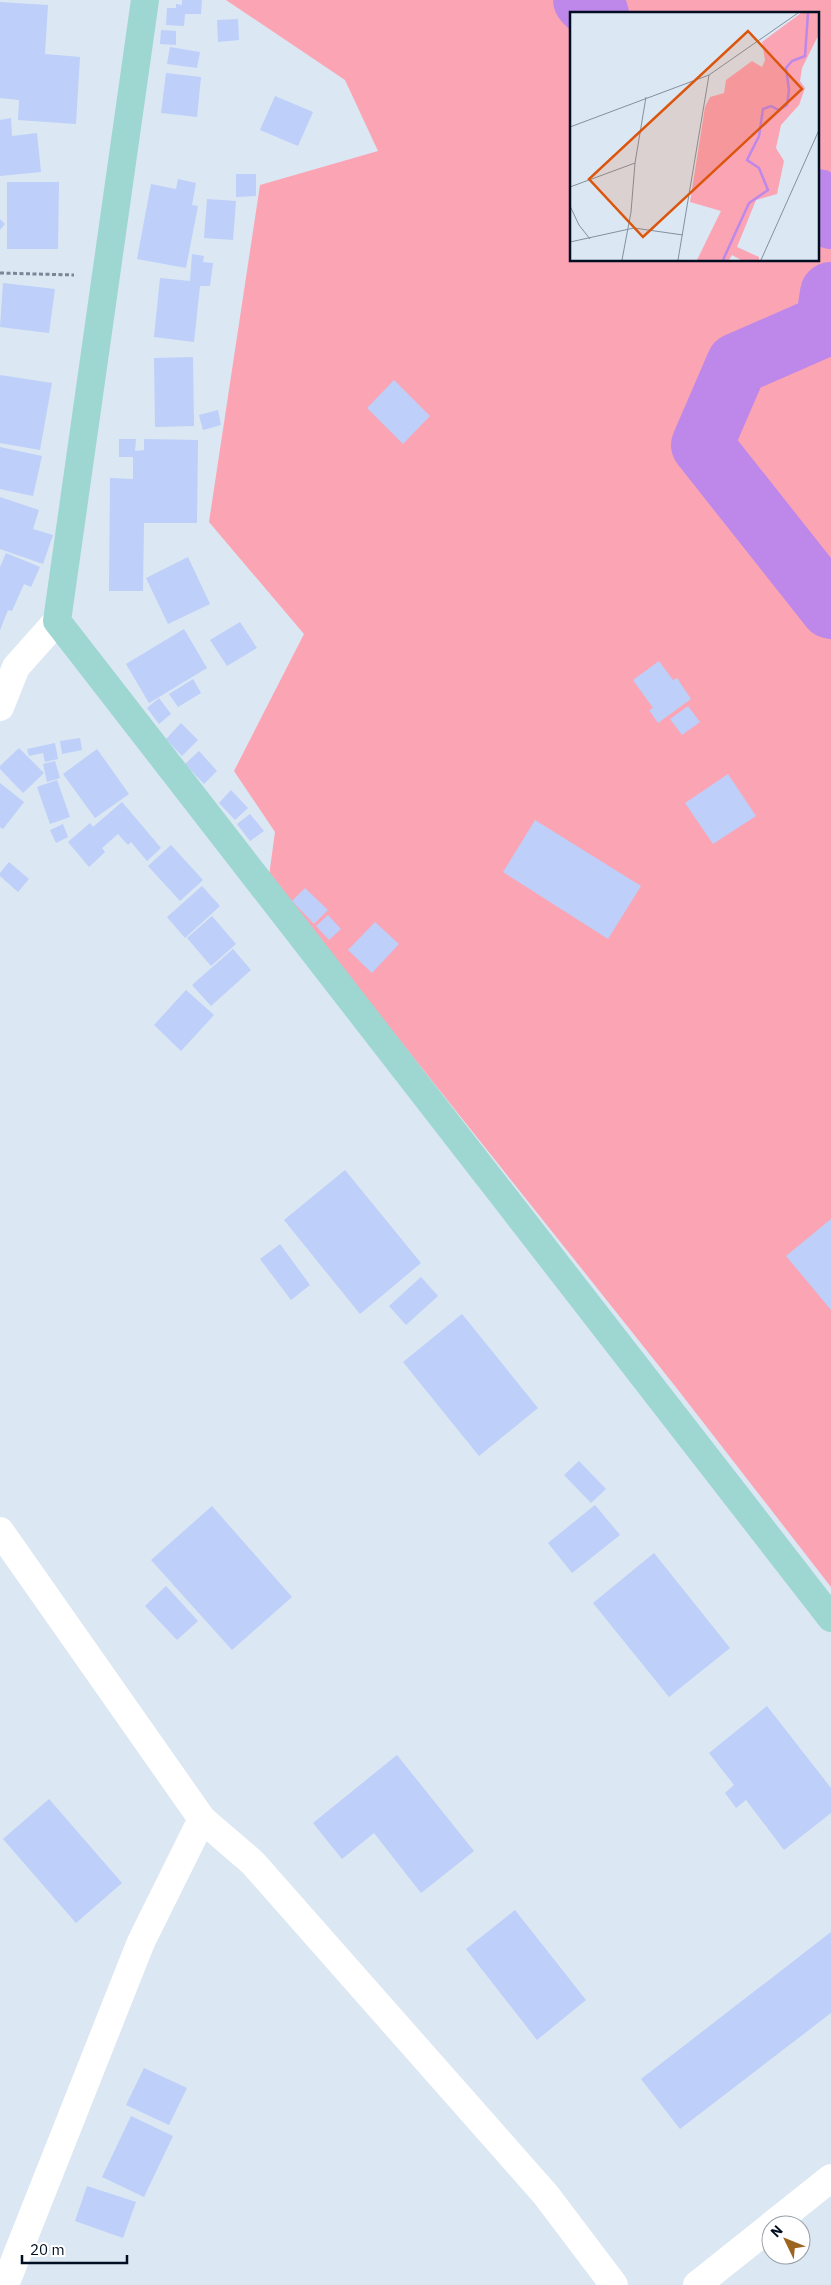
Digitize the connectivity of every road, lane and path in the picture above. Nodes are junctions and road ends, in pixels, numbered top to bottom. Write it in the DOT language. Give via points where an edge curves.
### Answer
graph roads {
  1 [pos="145,0"];
  2 [pos="0,273"];
  3 [pos="106,276"];
  4 [pos="57,621"];
  5 [pos="0,707"];
  6 [pos="0,1531"];
  7 [pos="831,1618"];
  8 [pos="202,1819"];
  9 [pos="831,2178"];
  10 [pos="785,2215"];
  11 [pos="761,2234"];
  12 [pos="5,2285"];
  13 [pos="614,2285"];
  14 [pos="696,2285"];
  1 -- 3 [label="main road"];
  2 -- 3 [label="path"];
  3 -- 4 [label="main road"];
  4 -- 5 [label="street" via="16,667"];
  4 -- 7 [label="main road"];
  6 -- 8 [label="street"];
  8 -- 12 [label="street" via="141,1942"];
  8 -- 13 [label="street" via="253,1863 546,2196"];
  9 -- 10 [label="street"];
  11 -- 14 [label="street"];
}
